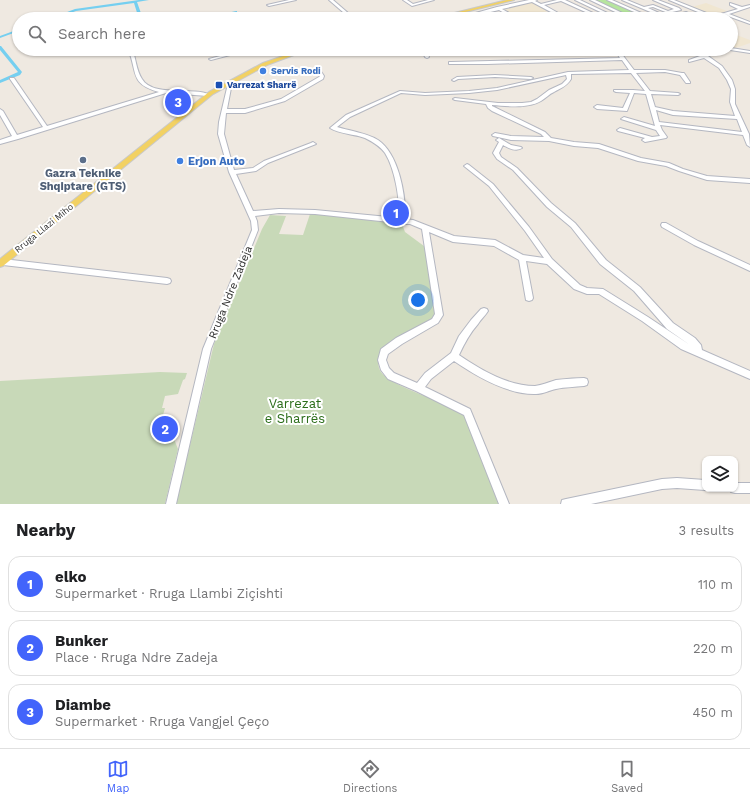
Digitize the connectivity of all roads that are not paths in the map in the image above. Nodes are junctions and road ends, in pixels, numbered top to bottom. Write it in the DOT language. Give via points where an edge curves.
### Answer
graph roads {
  1 [pos="294,0"];
  2 [pos="331,0"];
  3 [pos="405,0"];
  4 [pos="432,0"];
  5 [pos="511,0"];
  6 [pos="533,0"];
  7 [pos="561,0"];
  8 [pos="577,0"];
  9 [pos="592,0"];
  10 [pos="609,0"];
  11 [pos="624,0"];
  12 [pos="655,0"];
  13 [pos="671,0"];
  14 [pos="736,1"];
  15 [pos="583,2"];
  16 [pos="634,4"];
  17 [pos="269,5"];
  18 [pos="493,5"];
  19 [pos="516,5"];
  20 [pos="540,5"];
  21 [pos="591,6"];
  22 [pos="750,6"];
  23 [pos="625,7"];
  24 [pos="690,7"];
  25 [pos="644,8"];
  26 [pos="500,9"];
  27 [pos="580,9"];
  28 [pos="742,9"];
  29 [pos="471,10"];
  30 [pos="614,10"];
  31 [pos="679,10"];
  32 [pos="345,12"];
  33 [pos="462,12"];
  34 [pos="474,12"];
  35 [pos="487,12"];
  36 [pos="506,12"];
  37 [pos="554,12"];
  38 [pos="587,12"];
  39 [pos="602,12"];
  40 [pos="607,12"];
  41 [pos="618,12"];
  42 [pos="637,12"];
  43 [pos="652,12"];
  44 [pos="684,12"];
  45 [pos="702,12"];
  46 [pos="732,12"];
  47 [pos="738,18"];
  48 [pos="750,23"];
  49 [pos="738,50"];
  50 [pos="749,52"];
  51 [pos="132,56"];
  52 [pos="223,56"];
  53 [pos="286,56"];
  54 [pos="465,56"];
  55 [pos="621,56"];
  56 [pos="704,57"];
  57 [pos="211,59"];
  58 [pos="623,59"];
  59 [pos="690,61"];
  60 [pos="467,62"];
  61 [pos="451,63"];
  62 [pos="318,71"];
  63 [pos="632,71"];
  64 [pos="568,74"];
  65 [pos="12,79"];
  66 [pos="541,79"];
  67 [pos="454,80"];
  68 [pos="688,82"];
  69 [pos="228,83"];
  70 [pos="616,91"];
  71 [pos="633,91"];
  72 [pos="164,92"];
  73 [pos="648,92"];
  74 [pos="678,94"];
  75 [pos="208,95"];
  76 [pos="455,99"];
  77 [pos="488,102"];
  78 [pos="597,107"];
  79 [pos="653,108"];
  80 [pos="0,111"];
  81 [pos="224,111"];
  82 [pos="740,118"];
  83 [pos="624,119"];
  84 [pos="658,126"];
  85 [pos="46,128"];
  86 [pos="620,130"];
  87 [pos="746,134"];
  88 [pos="16,138"];
  89 [pos="549,139"];
  90 [pos="656,139"];
  91 [pos="645,140"];
  92 [pos="0,142"];
  93 [pos="502,142"];
  94 [pos="750,143"];
  95 [pos="314,144"];
  96 [pos="519,148"];
  97 [pos="467,166"];
  98 [pos="232,172"];
  99 [pos="750,181"];
  100 [pos="251,214"];
  101 [pos="402,222"];
  102 [pos="664,225"];
  103 [pos="427,228"];
  104 [pos="522,258"];
  105 [pos="549,261"];
  106 [pos="2,263"];
  107 [pos="750,268"];
  108 [pos="167,281"];
  109 [pos="529,298"];
  110 [pos="484,311"];
  111 [pos="698,351"];
  112 [pos="454,356"];
  113 [pos="750,375"];
  114 [pos="584,382"];
  115 [pos="419,388"];
  116 [pos="702,485"];
  117 [pos="738,488"];
  118 [pos="750,488"];
  119 [pos="171,504"];
  120 [pos="504,504"];
  121 [pos="566,504"];
  1 -- 17 [label="street"];
  2 -- 32 [label="street"];
  3 -- 4 [label="street" via="412,5"];
  5 -- 18 [label="main road"];
  5 -- 19 [label="street"];
  6 -- 19 [label="street"];
  6 -- 20 [label="street"];
  7 -- 20 [label="street"];
  7 -- 27 [label="street"];
  8 -- 15 [label="street"];
  9 -- 15 [label="street"];
  9 -- 30 [label="street"];
  10 -- 23 [label="street"];
  11 -- 16 [label="street"];
  12 -- 31 [label="street"];
  13 -- 24 [label="street"];
  14 -- 28 [label="street" via="731,4"];
  15 -- 21 [label="street"];
  16 -- 23 [label="street"];
  16 -- 25 [label="street"];
  18 -- 26 [label="street"];
  18 -- 29 [label="main road"];
  19 -- 26 [label="street"];
  20 -- 37 [label="street"];
  21 -- 27 [label="street"];
  21 -- 39 [label="street"];
  22 -- 28 [label="street"];
  23 -- 42 [label="street"];
  24 -- 31 [label="street"];
  24 -- 45 [label="street"];
  25 -- 31 [label="street" via="654,6 667,12"];
  25 -- 43 [label="street"];
  26 -- 35 [label="street"];
  26 -- 36 [label="street"];
  27 -- 38 [label="street"];
  28 -- 46 [label="street"];
  29 -- 33 [label="main road"];
  29 -- 34 [label="street"];
  30 -- 40 [label="street"];
  30 -- 41 [label="street"];
  31 -- 44 [label="street"];
  47 -- 48 [label="street"];
  49 -- 50 [label="street"];
  51 -- 72 [label="street" via="139,80 146,86"];
  52 -- 57 [label="street"];
  53 -- 69 [label="main road, Rruga Llazi Miho"];
  54 -- 60 [label="street"];
  55 -- 58 [label="street"];
  56 -- 59 [label="street"];
  56 -- 82 [label="street" via="715,61 724,71 733,91 732,99"];
  58 -- 60 [label="street"];
  58 -- 63 [label="street"];
  60 -- 61 [label="street"];
  62 -- 81 [label="street" via="322,77 285,99 245,111"];
  63 -- 64 [label="street"];
  63 -- 68 [label="street" via="680,73"];
  63 -- 73 [label="street"];
  64 -- 66 [label="street"];
  64 -- 77 [label="street" via="569,79 566,83 534,102"];
  65 -- 85 [label="street"];
  66 -- 67 [label="street" via="488,76"];
  66 -- 101 [label="street" via="505,88 469,92 400,92 348,116 334,126 333,128 378,142 386,149 394,168 402,206"];
  69 -- 75 [label="main road, Rruga Llazi Miho"];
  69 -- 81 [label="street, Rruga Ndre Zadeja"];
  70 -- 71 [label="street"];
  71 -- 73 [label="street"];
  71 -- 78 [label="street" via="625,110"];
  72 -- 75 [label="street"];
  72 -- 85 [label="street"];
  73 -- 74 [label="street"];
  73 -- 79 [label="street"];
  75 -- 106 [label="main road, Rruga Llazi Miho"];
  76 -- 77 [label="street"];
  77 -- 89 [label="street" via="494,110 543,133"];
  79 -- 82 [label="street" via="674,113"];
  79 -- 84 [label="street"];
  80 -- 88 [label="street"];
  81 -- 98 [label="street, Rruga Ndre Zadeja" via="221,134"];
  82 -- 87 [label="street"];
  83 -- 84 [label="street"];
  84 -- 87 [label="street" via="684,126"];
  84 -- 90 [label="street" via="664,137"];
  85 -- 88 [label="street"];
  86 -- 90 [label="street"];
  87 -- 94 [label="street"];
  88 -- 92 [label="street"];
  89 -- 93 [label="street" via="495,135"];
  89 -- 99 [label="street" via="599,146 640,160 667,164 707,178"];
  90 -- 91 [label="street"];
  93 -- 96 [label="street" via="510,147"];
  93 -- 111 [label="street" via="496,150 498,156 573,225 603,262 637,289 670,326 695,344"];
  95 -- 98 [label="street" via="266,162 254,170"];
  97 -- 105 [label="street" via="491,185"];
  98 -- 100 [label="street, Rruga Ndre Zadeja"];
  100 -- 101 [label="street" via="279,211 315,212"];
  100 -- 119 [label="street, Rruga Ndre Zadeja" via="255,224 254,234 208,349"];
  101 -- 103 [label="street"];
  102 -- 107 [label="street"];
  103 -- 104 [label="street" via="453,239 495,243"];
  103 -- 115 [label="street" via="439,315 435,321 391,346 384,352 382,360 385,370 392,376"];
  104 -- 105 [label="street"];
  104 -- 109 [label="street"];
  105 -- 111 [label="street" via="577,288 600,291 684,346"];
  106 -- 108 [label="street"];
  110 -- 112 [label="street" via="462,339"];
  111 -- 113 [label="street"];
  112 -- 114 [label="street" via="514,387 538,390"];
  112 -- 115 [label="street" via="428,376"];
  115 -- 120 [label="street" via="467,412"];
  116 -- 121 [label="street" via="662,484"];
  117 -- 118 [label="street"];
}
